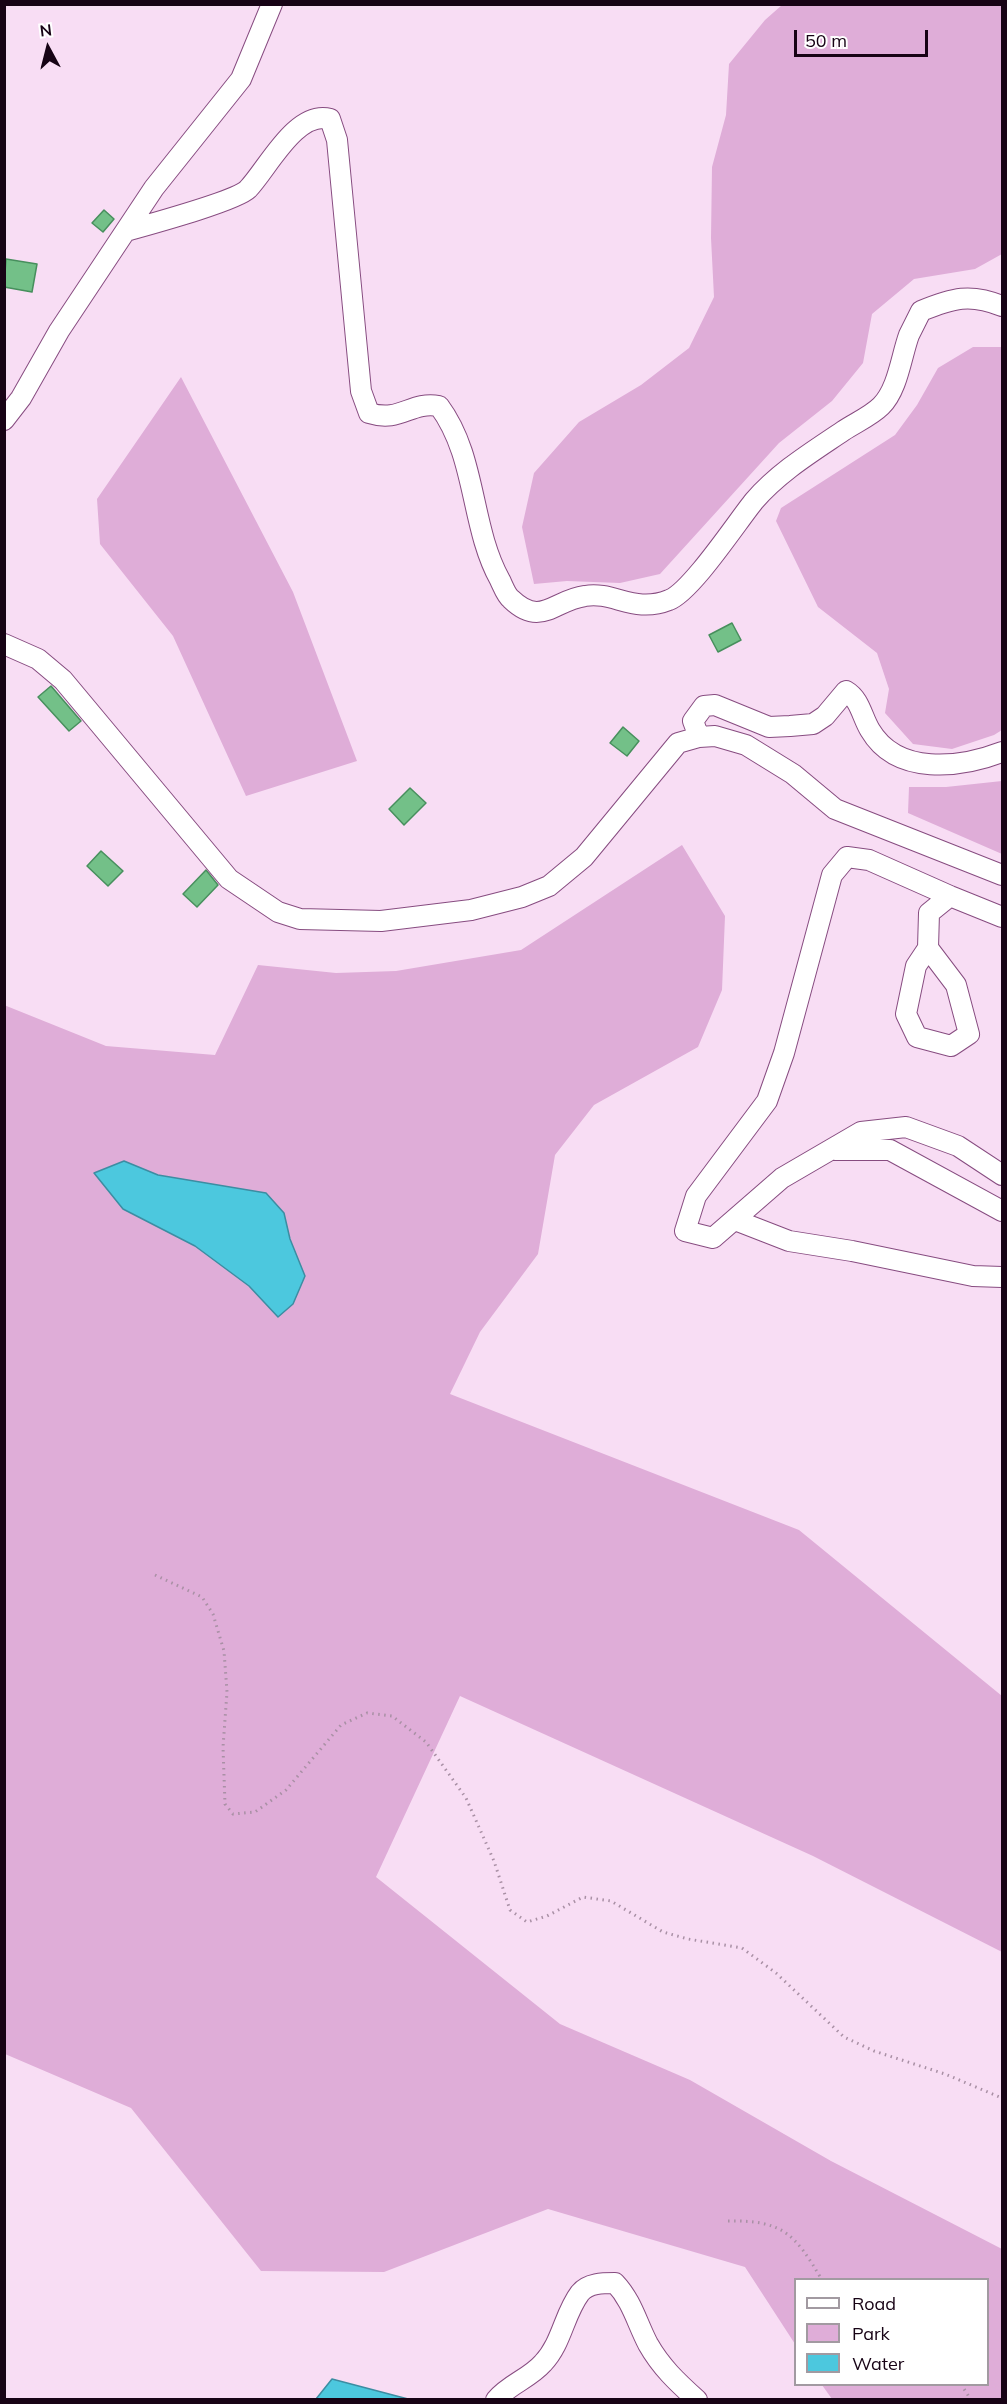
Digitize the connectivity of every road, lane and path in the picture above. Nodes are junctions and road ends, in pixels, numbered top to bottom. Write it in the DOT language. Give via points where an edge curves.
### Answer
graph roads {
  1 [pos="272,4"];
  2 [pos="126,231"];
  3 [pos="1002,306"];
  4 [pos="4,420"];
  5 [pos="4,644"];
  6 [pos="699,737"];
  7 [pos="1002,753"];
  8 [pos="1002,874"];
  9 [pos="950,896"];
  10 [pos="1002,917"];
  11 [pos="928,948"];
  12 [pos="829,1151"];
  13 [pos="1002,1174"];
  14 [pos="1002,1211"];
  15 [pos="735,1220"];
  16 [pos="1002,1277"];
  17 [pos="155,1575"];
  18 [pos="1002,2098"];
  19 [pos="728,2221"];
  20 [pos="821,2278"];
  21 [pos="962,2386"];
  22 [pos="496,2400"];
  23 [pos="697,2400"];
  24 [pos="971,2400"];
  1 -- 2 [label="street" via="241,79 154,188"];
  2 -- 3 [label="street" via="245,192 282,144 306,122 320,116 330,119 338,140 361,391 369,412 386,418 426,404 439,406 452,424 471,481 489,561 510,598 529,613 541,613 586,596 631,605 672,600 756,499 784,472 882,406 921,311 948,300 974,297"];
  2 -- 4 [label="street"];
  5 -- 6 [label="street" via="38,659 63,681 229,879 278,912 300,920 381,921 471,910 549,886 584,857 678,743"];
  6 -- 7 [label="street" via="693,721 704,706 716,705 769,727 813,724 846,691 853,695 871,732 888,751 906,760 936,766 982,760"];
  6 -- 8 [label="street" via="715,736 746,745 793,774 835,808"];
  9 -- 10 [label="street"];
  9 -- 11 [label="street" via="929,913"];
  9 -- 15 [label="street" via="869,860 847,857 832,875 784,1053 767,1101 696,1197 685,1231 713,1238"];
  11 -- 11 [label="street" via="956,985 969,1034 951,1046 917,1037 906,1014 916,966"];
  12 -- 13 [label="street" via="861,1132 906,1127 958,1146"];
  12 -- 14 [label="street" via="890,1149"];
  12 -- 15 [label="street" via="782,1178"];
  15 -- 16 [label="street" via="789,1241 974,1276"];
  17 -- 18 [label="path" via="202,1597 213,1614 224,1651 225,1804 233,1814 255,1812 286,1790 341,1725 367,1713 392,1716 426,1742 466,1798 494,1860 510,1910 527,1922 583,1897 611,1901 671,1934 742,1948 776,1973 844,2037"];
  19 -- 20 [label="path" via="757,2220 778,2228 802,2247"];
  21 -- 24 [label="path"];
  22 -- 23 [label="street" via="506,2387 525,2379 544,2363 562,2335 581,2292 597,2283 615,2283 664,2370"];
}
